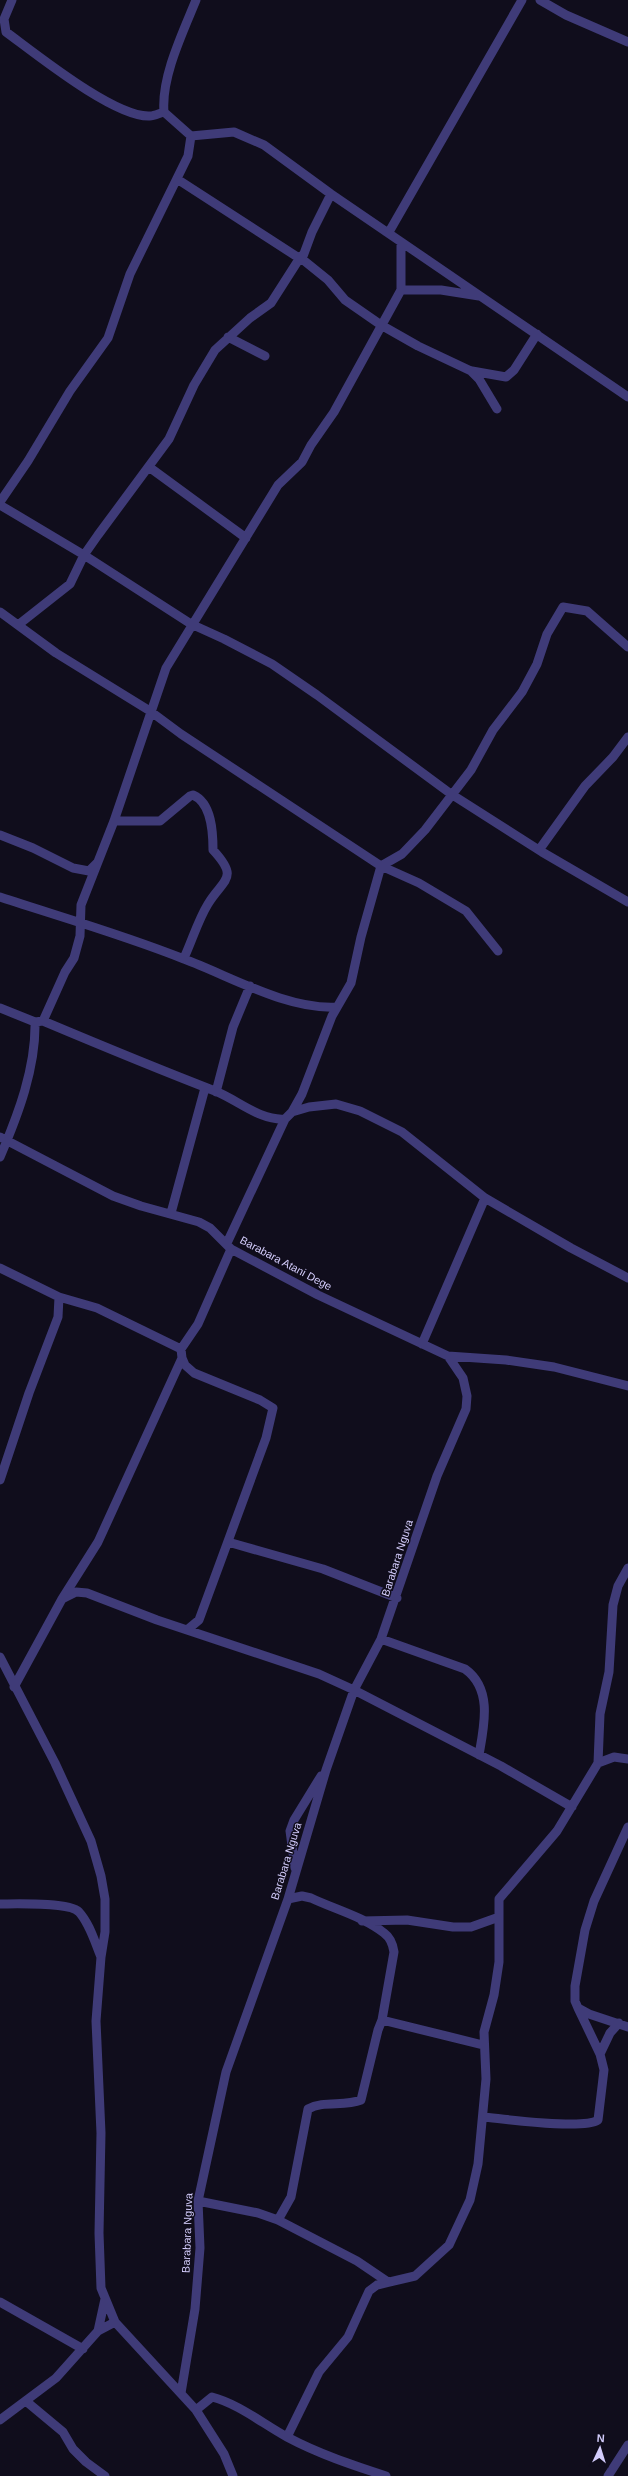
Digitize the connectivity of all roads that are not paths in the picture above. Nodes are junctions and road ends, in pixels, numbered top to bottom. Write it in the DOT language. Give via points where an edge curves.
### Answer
graph roads {
  1 [pos="12,0"];
  2 [pos="196,0"];
  3 [pos="522,0"];
  4 [pos="540,0"];
  5 [pos="628,42"];
  6 [pos="164,112"];
  7 [pos="191,136"];
  8 [pos="177,179"];
  9 [pos="331,194"];
  10 [pos="389,232"];
  11 [pos="401,242"];
  12 [pos="300,257"];
  13 [pos="401,290"];
  14 [pos="483,297"];
  15 [pos="381,325"];
  16 [pos="537,334"];
  17 [pos="228,337"];
  18 [pos="265,356"];
  19 [pos="471,371"];
  20 [pos="628,397"];
  21 [pos="497,409"];
  22 [pos="149,467"];
  23 [pos="0,502"];
  24 [pos="0,505"];
  25 [pos="246,538"];
  26 [pos="84,555"];
  27 [pos="0,612"];
  28 [pos="191,624"];
  29 [pos="18,625"];
  30 [pos="628,647"];
  31 [pos="150,711"];
  32 [pos="628,736"];
  33 [pos="451,794"];
  34 [pos="114,821"];
  35 [pos="0,835"];
  36 [pos="539,850"];
  37 [pos="99,861"];
  38 [pos="381,866"];
  39 [pos="0,897"];
  40 [pos="628,902"];
  41 [pos="81,922"];
  42 [pos="498,951"];
  43 [pos="184,958"];
  44 [pos="250,986"];
  45 [pos="337,1007"];
  46 [pos="0,1008"];
  47 [pos="39,1022"];
  48 [pos="205,1088"];
  49 [pos="216,1092"];
  50 [pos="288,1116"];
  51 [pos="4,1138"];
  52 [pos="0,1157"];
  53 [pos="485,1198"];
  54 [pos="171,1213"];
  55 [pos="229,1246"];
  56 [pos="0,1268"];
  57 [pos="628,1278"];
  58 [pos="59,1297"];
  59 [pos="422,1344"];
  60 [pos="182,1354"];
  61 [pos="448,1356"];
  62 [pos="628,1386"];
  63 [pos="0,1480"];
  64 [pos="228,1542"];
  65 [pos="628,1568"];
  66 [pos="397,1598"];
  67 [pos="62,1599"];
  68 [pos="199,1620"];
  69 [pos="187,1630"];
  70 [pos="202,1635"];
  71 [pos="381,1640"];
  72 [pos="0,1657"];
  73 [pos="14,1686"];
  74 [pos="354,1690"];
  75 [pos="479,1755"];
  76 [pos="628,1759"];
  77 [pos="598,1763"];
  78 [pos="326,1770"];
  79 [pos="572,1807"];
  80 [pos="628,1827"];
  81 [pos="296,1871"];
  82 [pos="288,1899"];
  83 [pos="0,1904"];
  84 [pos="499,1917"];
  85 [pos="362,1921"];
  86 [pos="101,1958"];
  87 [pos="578,2008"];
  88 [pos="382,2020"];
  89 [pos="618,2023"];
  90 [pos="628,2027"];
  91 [pos="484,2045"];
  92 [pos="600,2054"];
  93 [pos="483,2117"];
  94 [pos="198,2201"];
  95 [pos="278,2220"];
  96 [pos="388,2282"];
  97 [pos="105,2299"];
  98 [pos="0,2302"];
  99 [pos="115,2322"];
  100 [pos="98,2331"];
  101 [pos="83,2349"];
  102 [pos="181,2393"];
  103 [pos="27,2402"];
  104 [pos="196,2410"];
  105 [pos="0,2420"];
  106 [pos="287,2437"];
  107 [pos="628,2444"];
  108 [pos="105,2476"];
  109 [pos="233,2476"];
  110 [pos="386,2476"];
  111 [pos="608,2476"];
  1 -- 6 [label="street" via="4,18 6,32 106,101 130,112 150,116"];
  2 -- 6 [label="street" via="179,43 163,99"];
  3 -- 10 [label="street"];
  4 -- 5 [label="street" via="566,15"];
  6 -- 7 [label="street"];
  7 -- 8 [label="street" via="188,156"];
  7 -- 9 [label="street" via="234,132 249,137 264,144"];
  8 -- 12 [label="street"];
  8 -- 23 [label="street" via="130,274 108,338 70,391"];
  9 -- 10 [label="street"];
  9 -- 12 [label="street"];
  10 -- 11 [label="street"];
  11 -- 13 [label="street"];
  11 -- 14 [label="street"];
  12 -- 15 [label="street" via="305,264 328,280 345,300"];
  12 -- 17 [label="street" via="271,303"];
  13 -- 14 [label="street" via="441,290"];
  13 -- 15 [label="street"];
  14 -- 16 [label="street"];
  15 -- 19 [label="street"];
  15 -- 25 [label="street" via="334,412 302,462 278,485"];
  16 -- 19 [label="street" via="514,370 506,377"];
  16 -- 20 [label="street"];
  17 -- 18 [label="street"];
  17 -- 22 [label="street" via="204,366 169,439"];
  19 -- 21 [label="street" via="480,379"];
  22 -- 25 [label="street"];
  22 -- 26 [label="street"];
  24 -- 26 [label="street"];
  25 -- 28 [label="street"];
  26 -- 28 [label="street"];
  26 -- 29 [label="street" via="70,584"];
  27 -- 29 [label="street"];
  28 -- 31 [label="street" via="166,668"];
  28 -- 33 [label="street" via="224,638 272,664"];
  29 -- 31 [label="street" via="56,653"];
  30 -- 33 [label="street" via="587,611 563,607 547,634 537,664 522,692 493,730 470,770"];
  31 -- 34 [label="street"];
  31 -- 38 [label="street"];
  32 -- 36 [label="street" via="614,757 568,808"];
  33 -- 36 [label="street"];
  33 -- 38 [label="street" via="425,830 402,854"];
  34 -- 37 [label="street"];
  34 -- 43 [label="street" via="160,821 190,796 193,795 203,801 213,834 213,850 225,863 227,875 226,883 208,904"];
  35 -- 37 [label="street" via="73,868 89,871"];
  36 -- 40 [label="street"];
  37 -- 41 [label="street" via="81,905"];
  38 -- 42 [label="street" via="419,883 466,910"];
  38 -- 45 [label="street" via="351,983"];
  39 -- 41 [label="street"];
  41 -- 43 [label="street"];
  41 -- 47 [label="street" via="74,958"];
  43 -- 44 [label="street"];
  44 -- 45 [label="street" via="292,1001 327,1008"];
  44 -- 49 [label="street" via="233,1027"];
  45 -- 50 [label="street" via="302,1094"];
  46 -- 47 [label="street"];
  47 -- 48 [label="street"];
  47 -- 51 [label="street" via="30,1070"];
  48 -- 49 [label="street"];
  48 -- 54 [label="street"];
  49 -- 50 [label="street" via="267,1117"];
  50 -- 53 [label="street" via="315,1106 336,1104 360,1111 402,1132"];
  50 -- 55 [label="street"];
  51 -- 52 [label="street"];
  51 -- 54 [label="street, Barabara Atani Dege" via="113,1196"];
  53 -- 57 [label="street"];
  53 -- 59 [label="street"];
  54 -- 55 [label="street, Barabara Atani Dege" via="199,1222"];
  55 -- 59 [label="street, Barabara Atani Dege" via="318,1295"];
  55 -- 60 [label="street" via="198,1324"];
  56 -- 58 [label="street"];
  58 -- 60 [label="street" via="97,1308"];
  58 -- 63 [label="street" via="58,1316 28,1393"];
  59 -- 61 [label="street, Barabara Atani Dege"];
  60 -- 64 [label="street" via="185,1365 194,1372 260,1400 272,1408 266,1438"];
  60 -- 67 [label="street" via="98,1542"];
  61 -- 62 [label="street" via="506,1360 554,1367"];
  61 -- 66 [label="street, Barabara Nguva" via="463,1378 467,1396 466,1409 436,1476"];
  64 -- 66 [label="street" via="323,1569"];
  64 -- 68 [label="street"];
  65 -- 77 [label="street" via="618,1586 613,1605 609,1672 600,1714"];
  66 -- 71 [label="street, Barabara Nguva"];
  67 -- 69 [label="street" via="76,1592 87,1593"];
  67 -- 73 [label="street"];
  68 -- 69 [label="street"];
  68 -- 70 [label="street"];
  69 -- 70 [label="street"];
  70 -- 74 [label="street" via="318,1674"];
  71 -- 74 [label="street, Barabara Nguva"];
  71 -- 75 [label="street" via="465,1669 472,1674 480,1685 486,1715"];
  72 -- 73 [label="street"];
  73 -- 86 [label="street" via="55,1763 91,1841 105,1899 106,1932"];
  74 -- 75 [label="street"];
  74 -- 78 [label="street, Barabara Nguva"];
  75 -- 79 [label="street"];
  76 -- 77 [label="street" via="614,1756"];
  77 -- 79 [label="street"];
  78 -- 81 [label="street, Barabara Nguva"];
  78 -- 81 [label="street" via="290,1830"];
  79 -- 84 [label="street" via="556,1831 499,1899"];
  80 -- 87 [label="street" via="594,1901 585,1930 575,1986 575,2001"];
  81 -- 82 [label="street, Barabara Nguva"];
  82 -- 85 [label="street" via="302,1896 311,1898"];
  82 -- 94 [label="street, Barabara Nguva" via="226,2072"];
  83 -- 86 [label="street" via="68,1907 79,1912 91,1932"];
  84 -- 85 [label="street" via="471,1927 453,1928 407,1920"];
  84 -- 91 [label="street" via="499,1962 494,1996 484,2032"];
  85 -- 88 [label="street" via="385,1933 392,1943 394,1952"];
  86 -- 97 [label="street" via="96,2053 101,2133 99,2268"];
  87 -- 89 [label="street"];
  87 -- 92 [label="street"];
  88 -- 91 [label="street"];
  88 -- 95 [label="street" via="361,2100 338,2105 317,2104 308,2108 291,2197"];
  89 -- 90 [label="street"];
  89 -- 92 [label="street"];
  91 -- 93 [label="street" via="486,2079"];
  92 -- 93 [label="street" via="604,2070 598,2120 568,2124"];
  93 -- 96 [label="street" via="478,2164 470,2200 449,2244 415,2276"];
  94 -- 95 [label="street" via="258,2213"];
  94 -- 102 [label="street, Barabara Nguva" via="200,2248 195,2309"];
  95 -- 96 [label="street" via="357,2261"];
  96 -- 106 [label="street" via="377,2285 369,2292 348,2337 319,2372"];
  97 -- 99 [label="street"];
  97 -- 100 [label="street"];
  98 -- 101 [label="street"];
  99 -- 100 [label="street"];
  99 -- 102 [label="street"];
  100 -- 101 [label="street"];
  101 -- 103 [label="street" via="56,2378"];
  102 -- 104 [label="street"];
  103 -- 105 [label="street"];
  103 -- 108 [label="street" via="63,2432 73,2449"];
  104 -- 106 [label="street" via="212,2397 225,2400"];
  104 -- 109 [label="street" via="224,2454"];
  106 -- 110 [label="street" via="326,2456"];
  107 -- 111 [label="street"];
}
